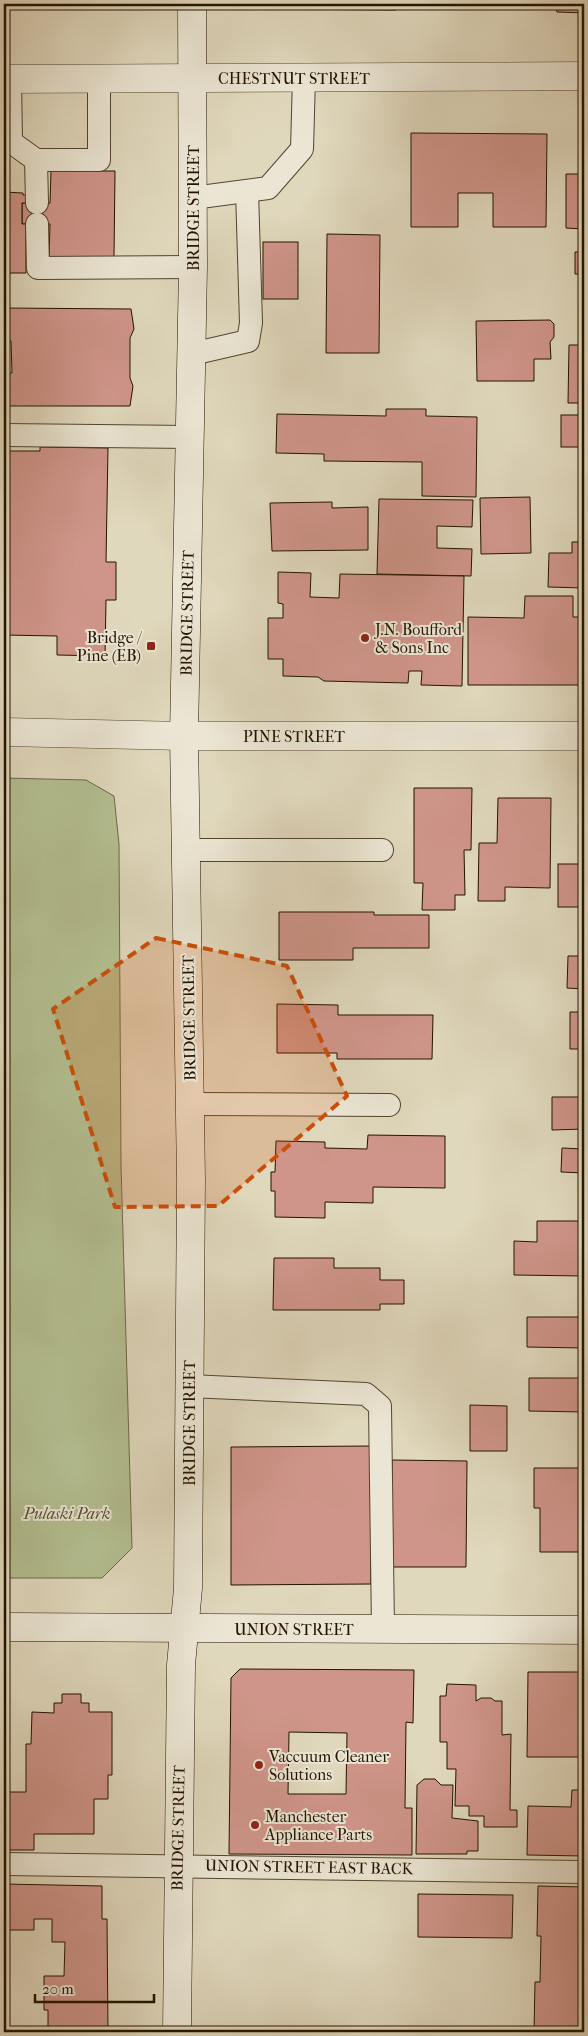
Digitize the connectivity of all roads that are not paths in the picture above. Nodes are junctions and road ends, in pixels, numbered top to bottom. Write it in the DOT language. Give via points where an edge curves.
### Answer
graph roads {
  1 [pos="192,4"];
  2 [pos="584,76"];
  3 [pos="193,78"];
  4 [pos="304,78"];
  5 [pos="7,79"];
  6 [pos="99,79"];
  7 [pos="36,160"];
  8 [pos="247,191"];
  9 [pos="193,198"];
  10 [pos="193,267"];
  11 [pos="192,354"];
  12 [pos="4,436"];
  13 [pos="190,437"];
  14 [pos="4,732"];
  15 [pos="184,736"];
  16 [pos="584,736"];
  17 [pos="186,850"];
  18 [pos="382,850"];
  19 [pos="190,1104"];
  20 [pos="389,1105"];
  21 [pos="189,1386"];
  22 [pos="4,1627"];
  23 [pos="185,1628"];
  24 [pos="384,1629"];
  25 [pos="584,1630"];
  26 [pos="4,1864"];
  27 [pos="177,1865"];
  28 [pos="584,1872"];
  29 [pos="176,2032"];
  1 -- 3 [label="main road, BRIDGE STREET"];
  2 -- 4 [label="main road, CHESTNUT STREET"];
  3 -- 4 [label="main road, CHESTNUT STREET"];
  3 -- 6 [label="main road, CHESTNUT STREET"];
  3 -- 9 [label="main road, BRIDGE STREET"];
  4 -- 8 [label="lane" via="302,149 268,188"];
  5 -- 6 [label="main road, CHESTNUT STREET"];
  5 -- 7 [label="lane" via="11,142"];
  6 -- 7 [label="lane" via="99,160"];
  7 -- 10 [label="lane" via="38,268"];
  8 -- 9 [label="lane"];
  8 -- 11 [label="lane" via="251,323 248,341"];
  9 -- 10 [label="main road, BRIDGE STREET"];
  10 -- 11 [label="main road, BRIDGE STREET"];
  11 -- 13 [label="main road, BRIDGE STREET"];
  12 -- 13 [label="lane"];
  13 -- 15 [label="main road, BRIDGE STREET"];
  14 -- 15 [label="main road, PINE STREET"];
  15 -- 16 [label="main road, PINE STREET"];
  15 -- 17 [label="main road, BRIDGE STREET"];
  17 -- 18 [label="lane"];
  17 -- 19 [label="main road, BRIDGE STREET"];
  19 -- 20 [label="lane"];
  19 -- 21 [label="main road, BRIDGE STREET"];
  21 -- 23 [label="main road, BRIDGE STREET"];
  21 -- 24 [label="lane" via="366,1394 380,1406"];
  22 -- 23 [label="main road, UNION STREET"];
  23 -- 24 [label="main road, UNION STREET"];
  23 -- 27 [label="main road, BRIDGE STREET" via="181,1665"];
  24 -- 25 [label="main road, UNION STREET"];
  26 -- 27 [label="lane, UNION STREET EAST BACK"];
  27 -- 28 [label="lane, UNION STREET EAST BACK"];
  27 -- 29 [label="main road, BRIDGE STREET"];
}
